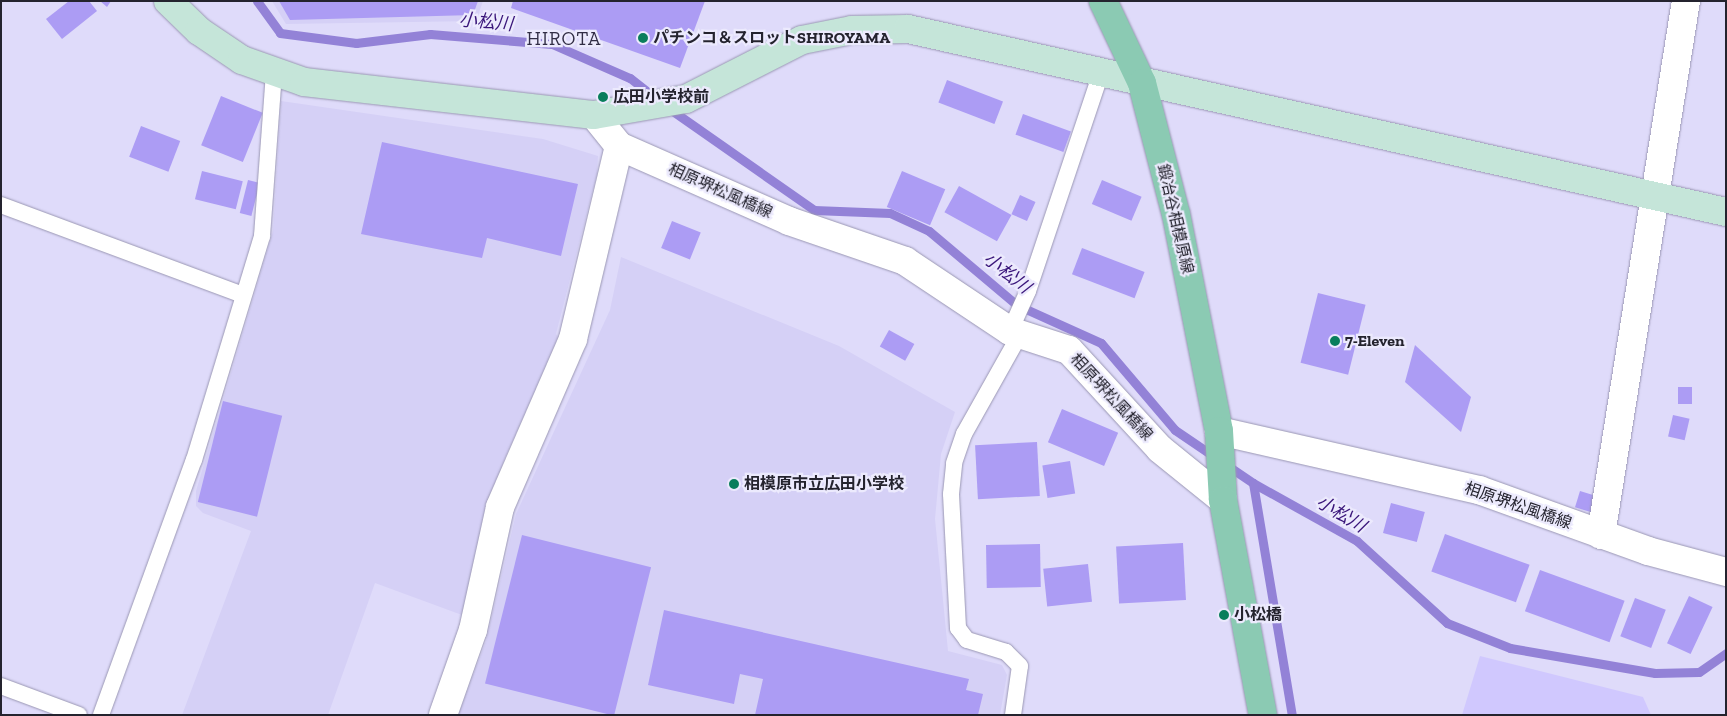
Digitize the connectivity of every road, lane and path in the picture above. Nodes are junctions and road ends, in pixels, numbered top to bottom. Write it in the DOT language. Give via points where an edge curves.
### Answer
graph roads {
  1 [pos="168,1"];
  2 [pos="1103,1"];
  3 [pos="1686,1"];
  4 [pos="1102,73"];
  5 [pos="274,74"];
  6 [pos="1142,83"];
  7 [pos="601,114"];
  8 [pos="619,146"];
  9 [pos="1656,197"];
  10 [pos="1,205"];
  11 [pos="1726,212"];
  12 [pos="243,295"];
  13 [pos="1014,331"];
  14 [pos="1219,438"];
  15 [pos="1222,494"];
  16 [pos="1602,535"];
  17 [pos="1726,572"];
  18 [pos="1,686"];
  19 [pos="79,715"];
  20 [pos="101,715"];
  21 [pos="443,715"];
  22 [pos="1013,715"];
  23 [pos="1263,715"];
  1 -- 5 [label="street" via="199,31 234,55"];
  2 -- 6 [label="main road, 鍛冶谷相模原線"];
  3 -- 9 [label="street"];
  4 -- 6 [label="street"];
  4 -- 7 [label="street" via="953,36 908,29 852,30 802,40 686,98"];
  4 -- 13 [label="lane"];
  5 -- 7 [label="street" via="396,96"];
  5 -- 12 [label="lane" via="262,236"];
  6 -- 9 [label="street"];
  6 -- 14 [label="main road, 鍛冶谷相模原線" via="1176,214"];
  7 -- 8 [label="street, 相原堺松風橋線"];
  8 -- 13 [label="street, 相原堺松風橋線" via="789,221 905,261"];
  8 -- 21 [label="street" via="573,339 500,507 473,630"];
  9 -- 11 [label="street"];
  9 -- 16 [label="street"];
  10 -- 12 [label="lane"];
  12 -- 20 [label="lane" via="194,460"];
  13 -- 15 [label="street, 相原堺松風橋線" via="1075,354 1160,449"];
  13 -- 22 [label="lane" via="964,434 954,463 951,494 958,628 967,640 1006,652 1020,666"];
  14 -- 15 [label="main road"];
  14 -- 16 [label="street, 相原堺松風橋線" via="1479,490"];
  15 -- 23 [label="main road"];
  16 -- 17 [label="street, 相原堺松風橋線"];
  18 -- 19 [label="lane"];
}
